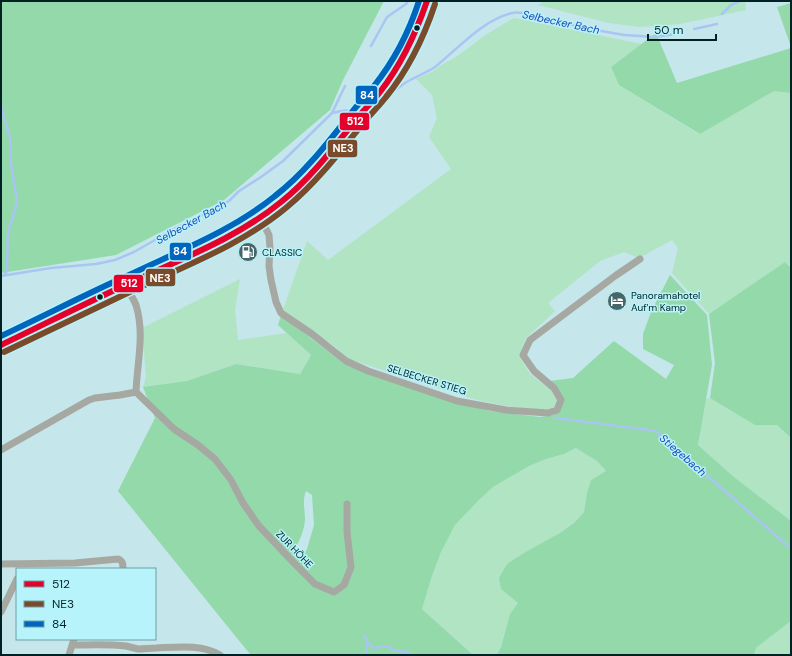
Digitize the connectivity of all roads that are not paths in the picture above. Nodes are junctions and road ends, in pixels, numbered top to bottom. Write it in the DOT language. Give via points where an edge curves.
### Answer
graph roads {
  1 [pos="427,1"];
  2 [pos="260,217"];
  3 [pos="640,259"];
  4 [pos="126,285"];
  5 [pos="1,345"];
  6 [pos="136,392"];
  7 [pos="1,450"];
  8 [pos="347,504"];
  9 [pos="1,564"];
  10 [pos="23,566"];
  11 [pos="123,568"];
  12 [pos="16,581"];
  13 [pos="1,612"];
  14 [pos="73,642"];
  15 [pos="69,655"];
  16 [pos="220,655"];
  1 -- 2 [label="main road" via="418,29 380,91 311,173"];
  2 -- 3 [label="street, SELBECKER STIEG" via="269,235 271,280 281,312 353,365 457,401 506,410 548,413 557,410 561,400 554,388 534,371 523,355 530,340"];
  2 -- 4 [label="main road" via="223,239"];
  4 -- 5 [label="main road"];
  4 -- 6 [label="street" via="136,304 139,323 140,351"];
  6 -- 7 [label="street" via="89,400"];
  6 -- 8 [label="street, ZUR HÖHE" via="174,429 216,459 259,526 315,584 334,592 344,585 351,567"];
  9 -- 10 [label="street"];
  10 -- 11 [label="street" via="118,559 121,560"];
  12 -- 13 [label="street"];
  14 -- 15 [label="street"];
  14 -- 16 [label="street" via="138,649 192,647"];
}
